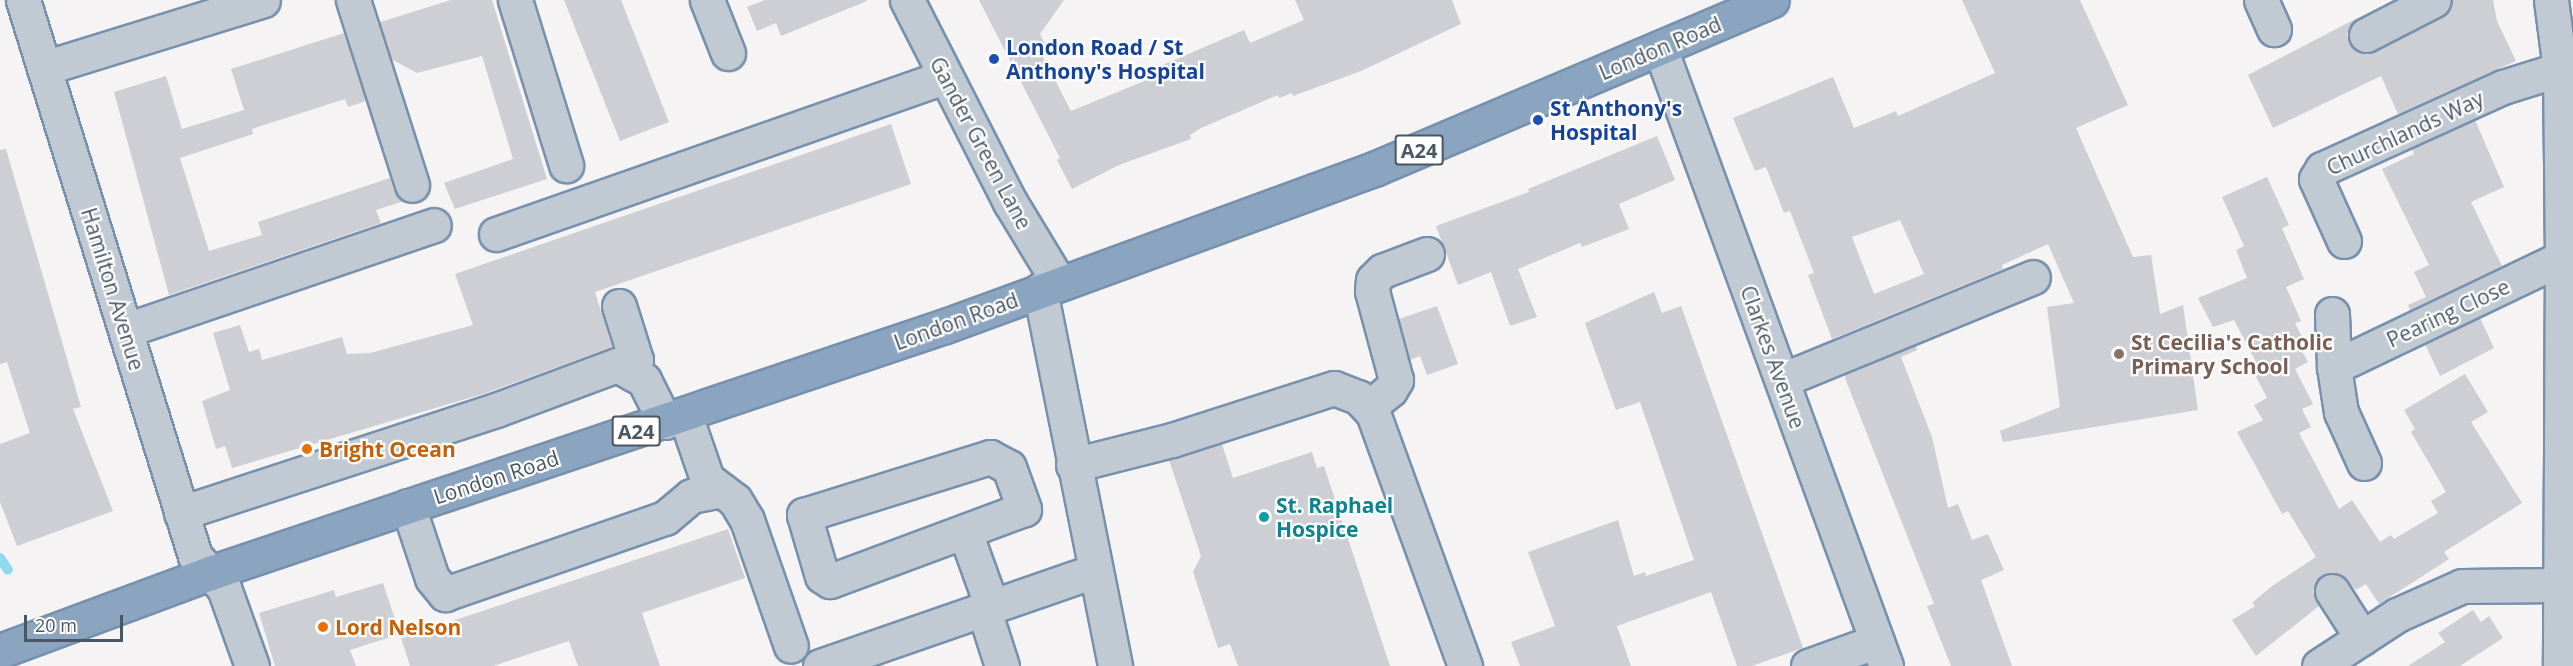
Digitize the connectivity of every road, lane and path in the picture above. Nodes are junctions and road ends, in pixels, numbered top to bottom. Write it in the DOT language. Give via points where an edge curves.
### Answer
graph roads {
  1 [pos="23,0"];
  2 [pos="263,0"];
  3 [pos="353,0"];
  4 [pos="515,0"];
  5 [pos="707,0"];
  6 [pos="907,0"];
  7 [pos="1772,0"];
  8 [pos="2434,0"];
  9 [pos="2551,0"];
  10 [pos="2366,35"];
  11 [pos="1660,48"];
  12 [pos="728,54"];
  13 [pos="44,68"];
  14 [pos="944,77"];
  15 [pos="2564,85"];
  16 [pos="566,165"];
  17 [pos="412,185"];
  18 [pos="434,225"];
  19 [pos="496,234"];
  20 [pos="2344,241"];
  21 [pos="1427,254"];
  22 [pos="2562,258"];
  23 [pos="2033,277"];
  24 [pos="1049,287"];
  25 [pos="619,306"];
  26 [pos="2332,314"];
  27 [pos="126,330"];
  28 [pos="2334,367"];
  29 [pos="632,373"];
  30 [pos="1782,380"];
  31 [pos="1369,407"];
  32 [pos="675,418"];
  33 [pos="2364,463"];
  34 [pos="1073,465"];
  35 [pos="721,490"];
  36 [pos="408,506"];
  37 [pos="180,513"];
  38 [pos="965,532"];
  39 [pos="1095,571"];
  40 [pos="210,573"];
  41 [pos="2558,585"];
  42 [pos="2332,591"];
  43 [pos="988,609"];
  44 [pos="2362,638"];
  45 [pos="14,646"];
  46 [pos="791,646"];
  47 [pos="1882,654"];
  48 [pos="252,666"];
  49 [pos="820,666"];
  50 [pos="1002,666"];
  51 [pos="1114,666"];
  52 [pos="1465,666"];
  53 [pos="1808,666"];
  54 [pos="2319,666"];
  55 [pos="2560,666"];
  1 -- 13 [label="street, Hamilton Avenue"];
  2 -- 13 [label="street"];
  3 -- 17 [label="street"];
  4 -- 16 [label="street"];
  5 -- 12 [label="street"];
  6 -- 14 [label="street, Gander Green Lane"];
  7 -- 11 [label="highway, London Road / A24"];
  8 -- 10 [label="street"];
  9 -- 15 [label="street"];
  11 -- 24 [label="highway, London Road / A24" via="1374,169"];
  11 -- 30 [label="street, Clarkes Avenue"];
  13 -- 27 [label="street, Hamilton Avenue"];
  14 -- 19 [label="street"];
  14 -- 24 [label="street, Gander Green Lane"];
  15 -- 20 [label="street, Churchlands Way" via="2502,87 2322,169 2316,179"];
  15 -- 22 [label="street"];
  18 -- 27 [label="street"];
  21 -- 31 [label="street" via="1382,271 1373,280 1372,291 1396,380"];
  22 -- 28 [label="street, Pearing Close"];
  22 -- 41 [label="street"];
  23 -- 30 [label="street"];
  24 -- 32 [label="highway, London Road / A24"];
  24 -- 34 [label="street, Gander Green Lane"];
  25 -- 29 [label="street" via="636,360"];
  26 -- 28 [label="street"];
  27 -- 37 [label="street, Hamilton Avenue"];
  28 -- 33 [label="street" via="2341,412"];
  29 -- 32 [label="street" via="644,380"];
  29 -- 37 [label="street" via="617,365 496,410"];
  30 -- 47 [label="street, Clarkes Avenue"];
  31 -- 34 [label="street" via="1358,397 1334,388 1172,440"];
  31 -- 52 [label="street"];
  32 -- 35 [label="street" via="707,479"];
  32 -- 36 [label="highway, London Road / A24"];
  34 -- 39 [label="street, Gander Green Lane"];
  35 -- 36 [label="street" via="692,496 665,518 445,594 432,578"];
  35 -- 46 [label="street" via="735,500 747,520"];
  36 -- 40 [label="highway, London Road / A24"];
  37 -- 40 [label="street, Hamilton Avenue" via="195,556"];
  38 -- 38 [label="street" via="830,581 822,576 804,515 990,457 1010,467 1024,509"];
  38 -- 43 [label="street"];
  39 -- 43 [label="street"];
  39 -- 51 [label="street, Gander Green Lane"];
  40 -- 45 [label="highway, London Road / A24"];
  40 -- 48 [label="street, Hamilton Avenue" via="224,588"];
  41 -- 44 [label="street" via="2462,586 2397,615"];
  41 -- 55 [label="street"];
  42 -- 44 [label="street"];
  43 -- 49 [label="street"];
  43 -- 50 [label="street"];
  44 -- 54 [label="street"];
  47 -- 53 [label="street"];
}
